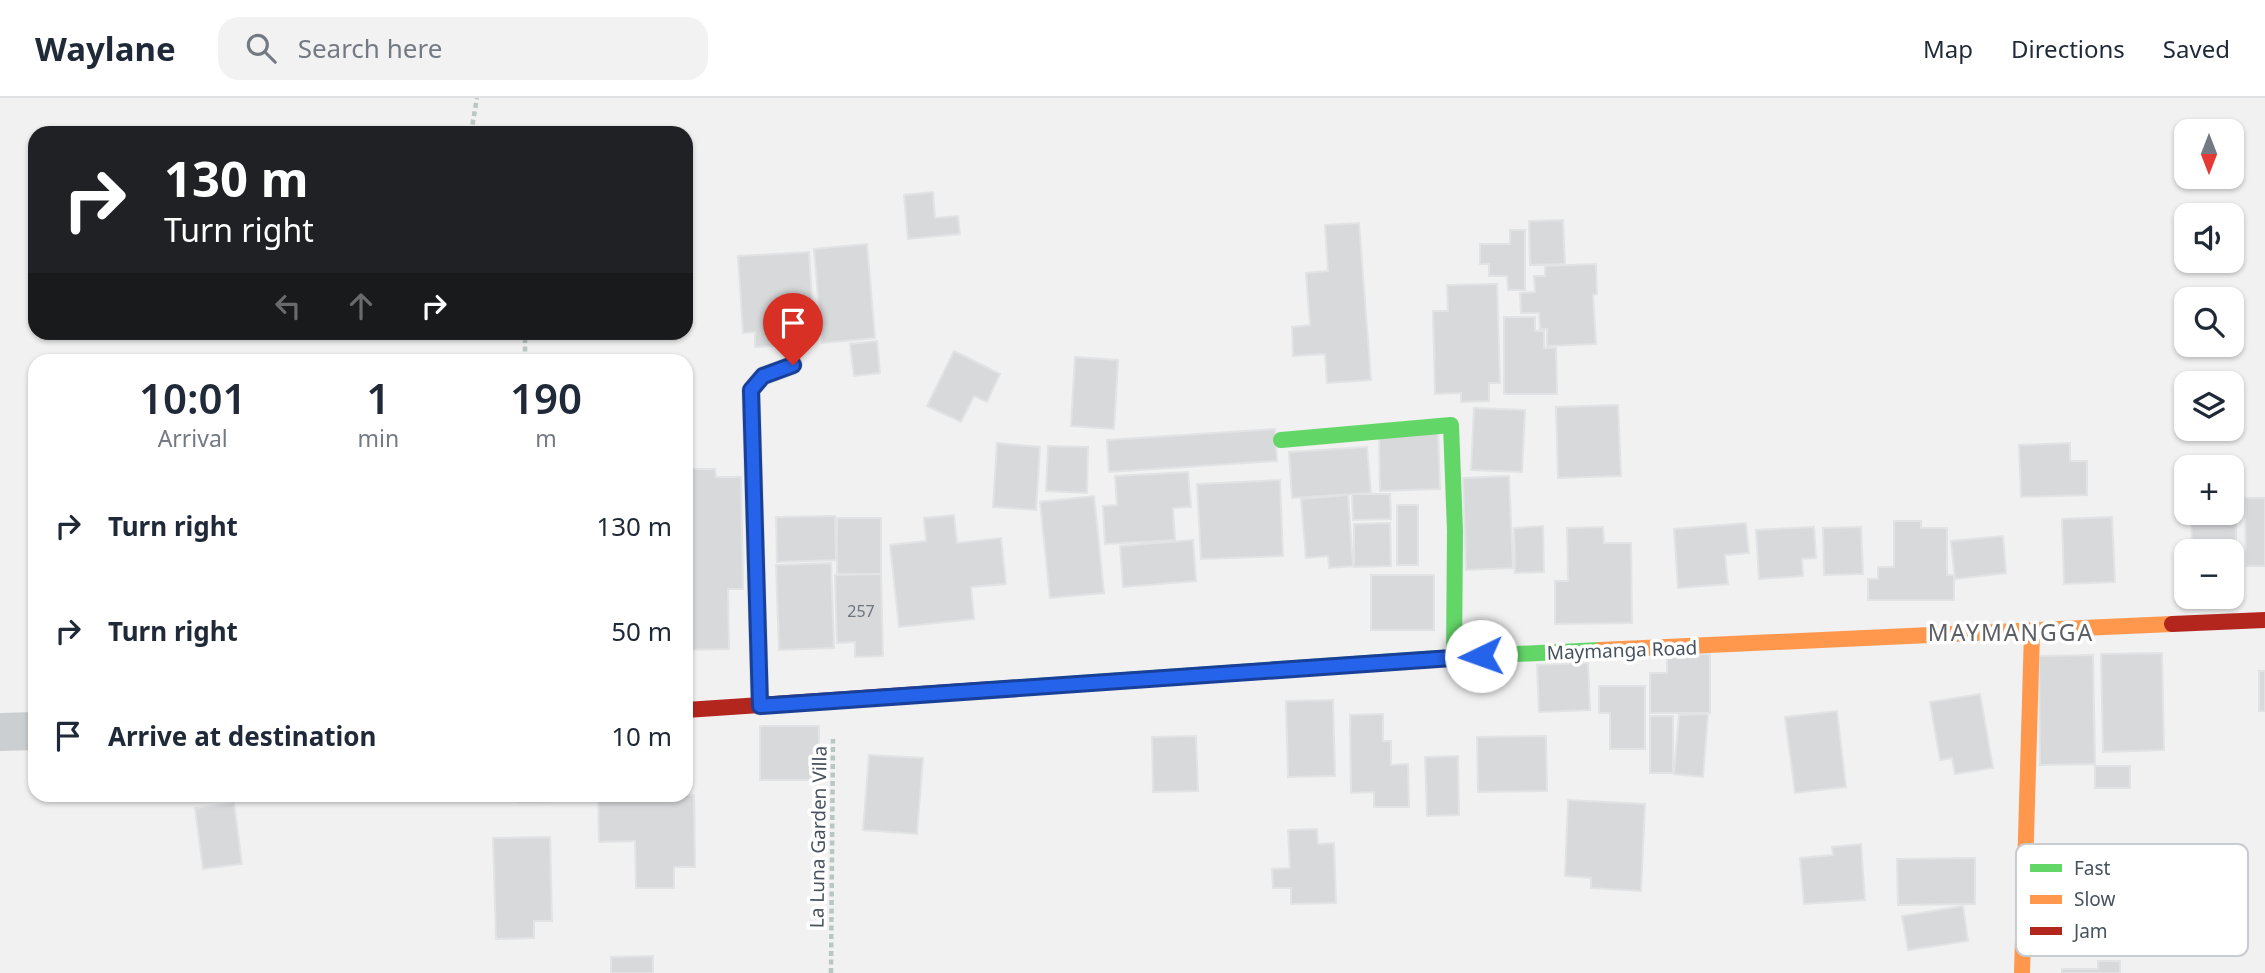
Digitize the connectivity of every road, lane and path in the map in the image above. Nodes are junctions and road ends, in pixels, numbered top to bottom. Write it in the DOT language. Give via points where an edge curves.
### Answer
graph roads {
  1 [pos="477,98"];
  2 [pos="472,126"];
  3 [pos="793,365"];
  4 [pos="1281,440"];
  5 [pos="2265,620"];
  6 [pos="2032,632"];
  7 [pos="1454,657"];
  8 [pos="834,701"];
  9 [pos="760,706"];
  10 [pos="693,710"];
  11 [pos="28,731"];
  12 [pos="0,732"];
  13 [pos="2026,844"];
  14 [pos="831,973"];
  1 -- 2 [label="path"];
  3 -- 9 [label="lane" via="763,376 751,390"];
  4 -- 7 [label="street" via="1451,425"];
  5 -- 6 [label="street, Maymanga Road"];
  6 -- 7 [label="street, Maymanga Road"];
  6 -- 13 [label="street"];
  7 -- 8 [label="street, Maymanga Road"];
  8 -- 9 [label="street, Maymanga Road"];
  8 -- 14 [label="path, La Luna Garden Villa"];
  9 -- 10 [label="street, Maymanga Road"];
  11 -- 12 [label="street"];
}
